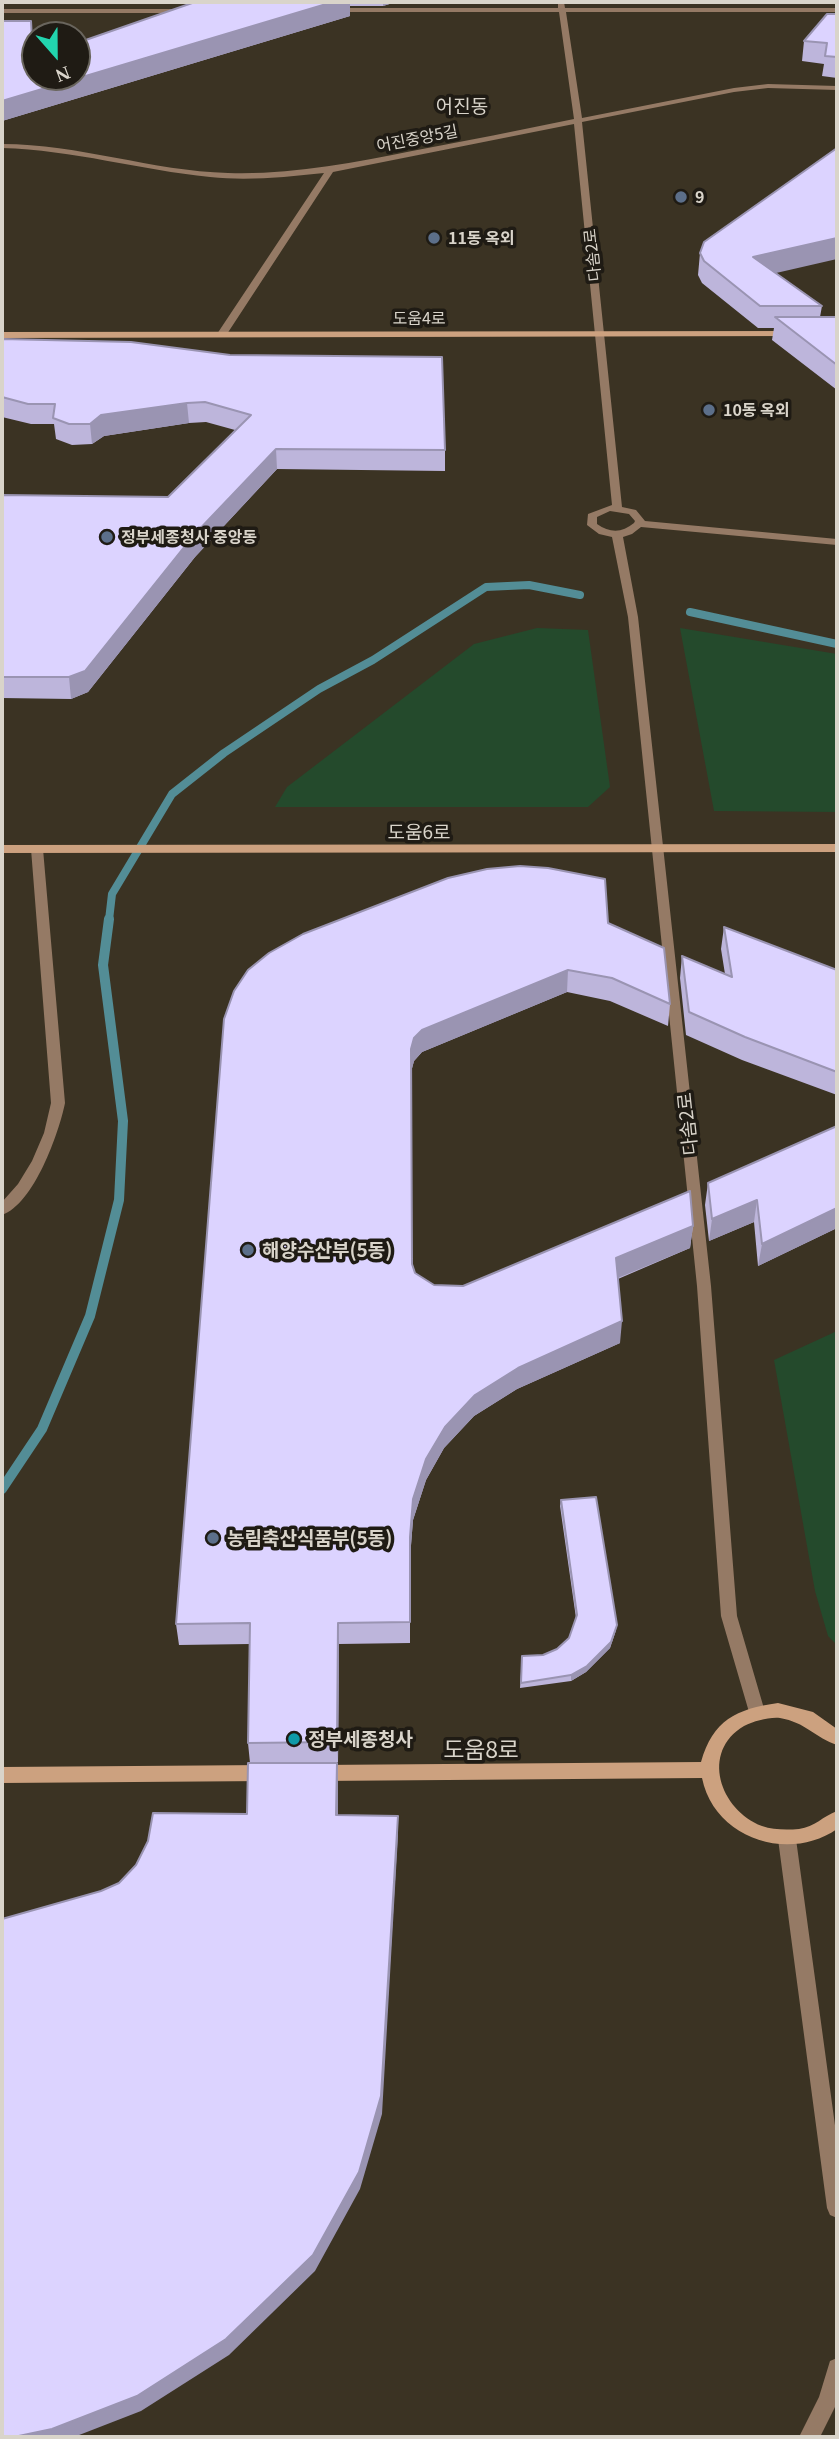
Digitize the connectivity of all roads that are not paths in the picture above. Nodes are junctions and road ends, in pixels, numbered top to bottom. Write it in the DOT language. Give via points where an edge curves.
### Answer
graph roads {
  1 [pos="561,6"];
  2 [pos="743,6"];
  3 [pos="327,10"];
  4 [pos="837,10"];
  5 [pos="2,11"];
  6 [pos="202,11"];
  7 [pos="837,88"];
  8 [pos="578,120"];
  9 [pos="2,145"];
  10 [pos="330,170"];
  11 [pos="222,334"];
  12 [pos="600,334"];
  13 [pos="795,334"];
  14 [pos="2,335"];
  15 [pos="617,508"];
  16 [pos="639,524"];
  17 [pos="617,534"];
  18 [pos="837,542"];
  19 [pos="837,848"];
  20 [pos="2,849"];
  21 [pos="37,849"];
  22 [pos="658,849"];
  23 [pos="2,1210"];
  24 [pos="757,1712"];
  25 [pos="837,1738"];
  26 [pos="709,1770"];
  27 [pos="279,1773"];
  28 [pos="307,1773"];
  29 [pos="2,1774"];
  30 [pos="837,1819"];
  31 [pos="787,1839"];
  32 [pos="837,2208"];
  33 [pos="837,2368"];
  34 [pos="809,2437"];
  1 -- 2 [label="street"];
  1 -- 3 [label="street"];
  1 -- 8 [label="street, 다솜2로"];
  2 -- 4 [label="street"];
  5 -- 6 [label="street"];
  7 -- 8 [label="street, 어진중앙5길" via="734,90"];
  8 -- 10 [label="street, 어진중앙5길"];
  8 -- 12 [label="street, 다솜2로"];
  9 -- 10 [label="street, 어진중앙5길" via="76,149 212,175"];
  10 -- 11 [label="street"];
  11 -- 12 [label="street, 도움4로"];
  11 -- 14 [label="street, 도움4로"];
  12 -- 13 [label="street, 도움4로"];
  12 -- 15 [label="street, 다솜2로"];
  15 -- 16 [label="street" via="637,516"];
  15 -- 17 [label="street" via="601,510 591,520 601,532"];
  16 -- 17 [label="street" via="631,532"];
  16 -- 18 [label="street"];
  17 -- 22 [label="street, 다솜2로" via="633,617"];
  19 -- 22 [label="street, 도움6로"];
  20 -- 21 [label="street, 도움6로"];
  21 -- 22 [label="street, 도움6로"];
  21 -- 23 [label="street" via="58,1103 42,1156"];
  22 -- 24 [label="street, 다솜2로" via="704,1286 729,1616"];
  24 -- 25 [label="street" via="800,1713"];
  24 -- 26 [label="street" via="741,1717 717,1739"];
  26 -- 28 [label="street, 도움8로"];
  26 -- 31 [label="street" via="714,1791 726,1810 764,1835"];
  27 -- 29 [label="street"];
  30 -- 31 [label="street" via="810,1836"];
  31 -- 32 [label="street"];
  33 -- 34 [label="street" via="828,2400"];
}
